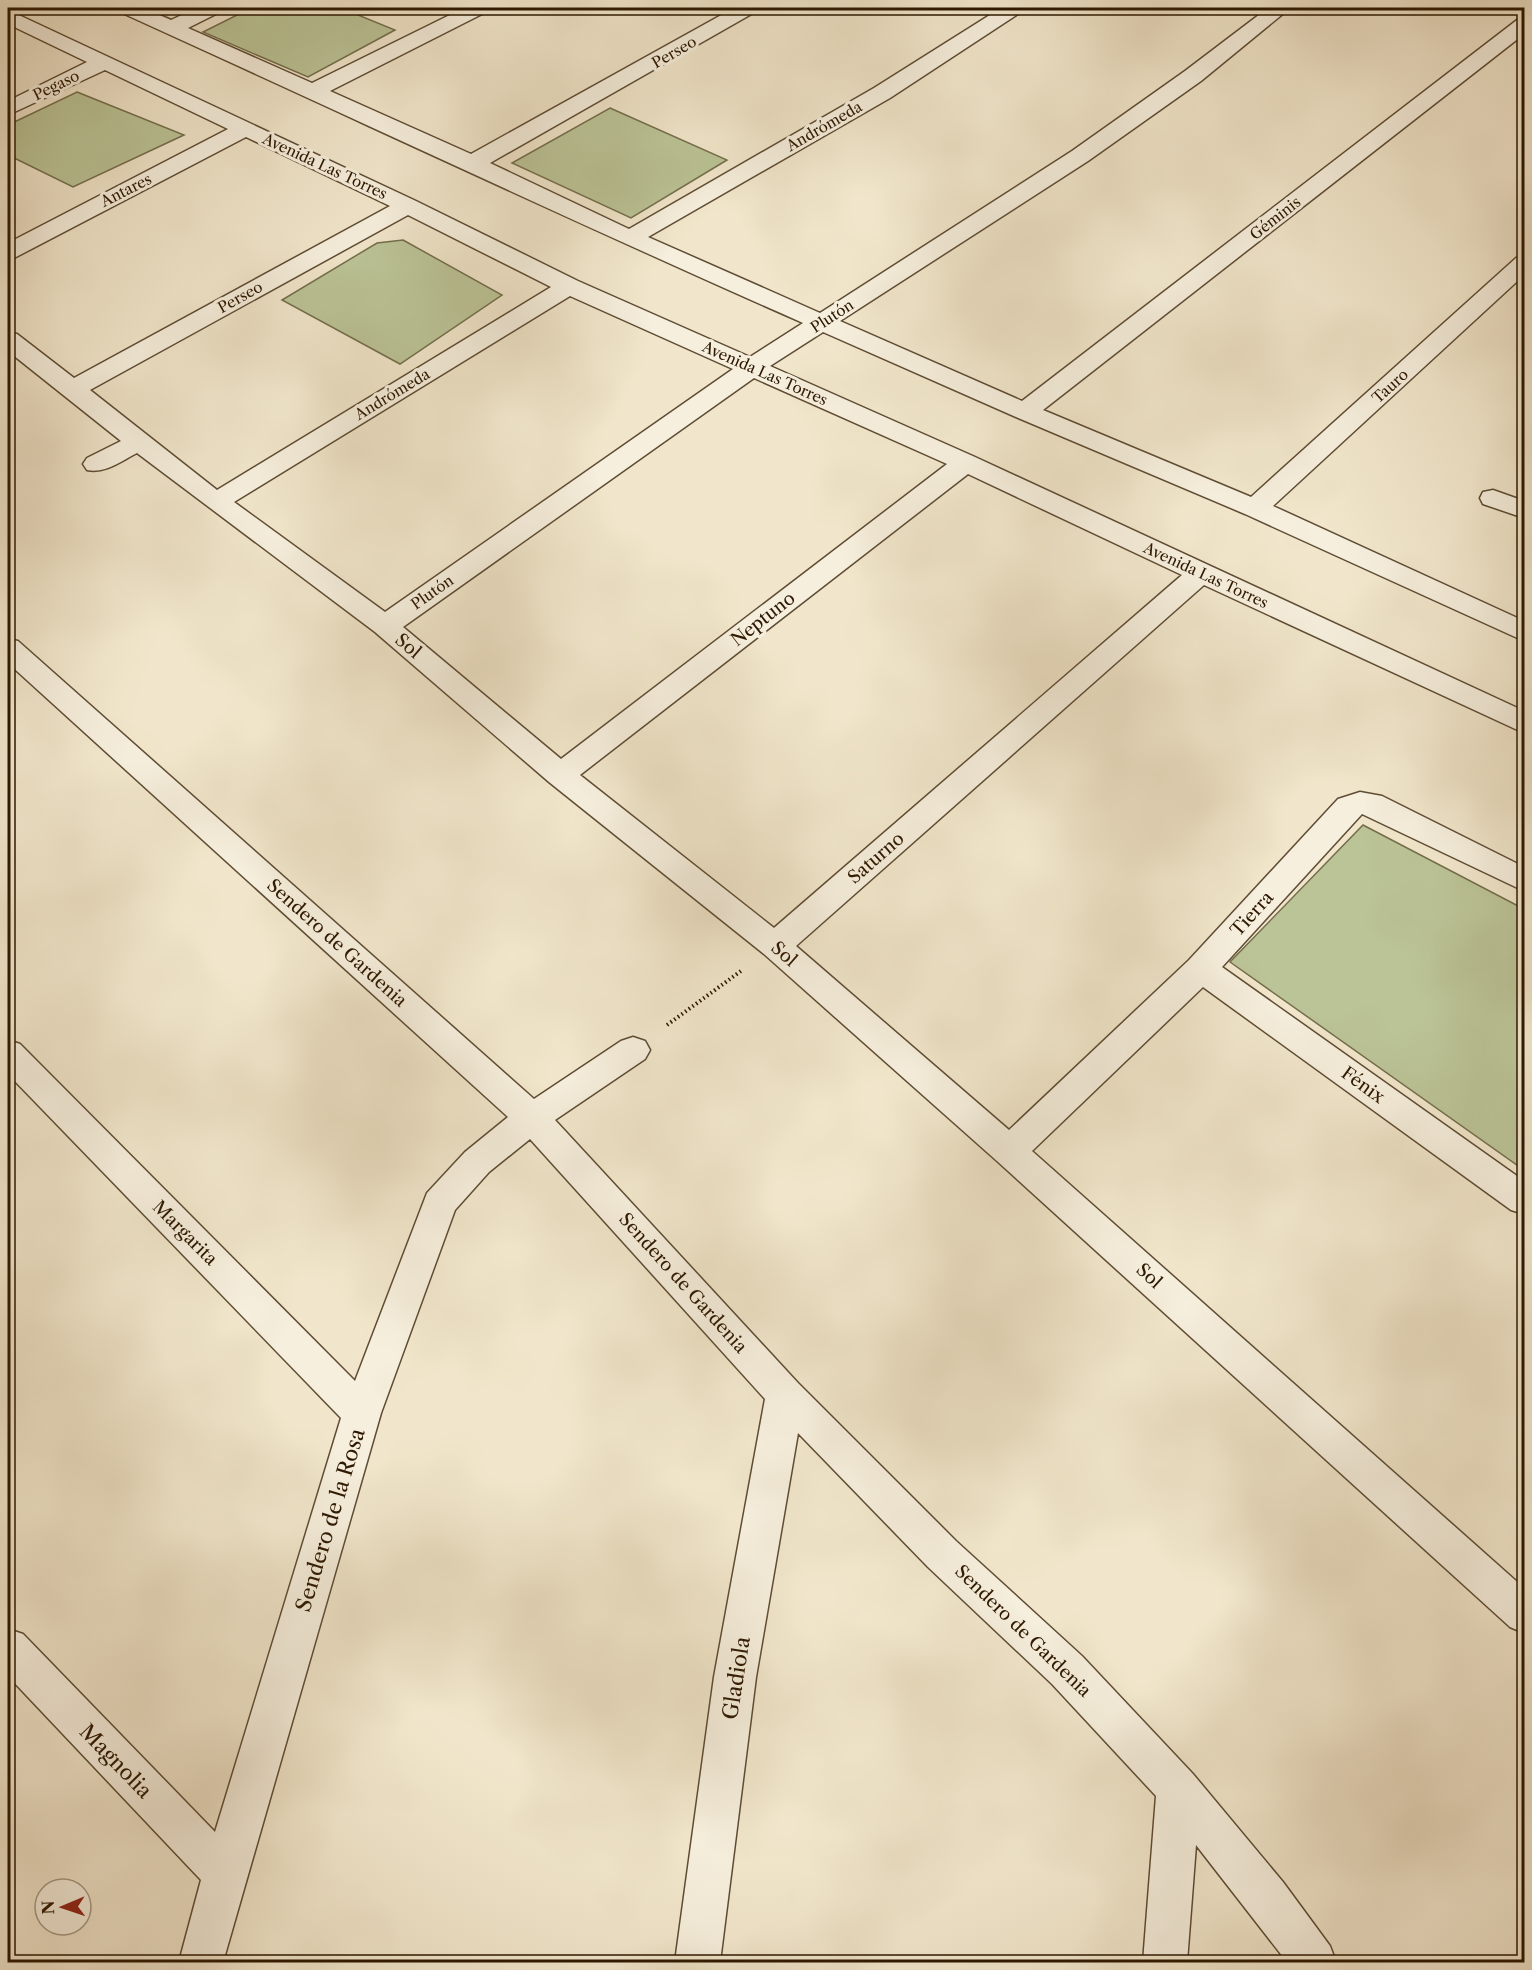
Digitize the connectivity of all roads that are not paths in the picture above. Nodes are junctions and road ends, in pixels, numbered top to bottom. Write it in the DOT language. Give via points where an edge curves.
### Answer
graph roads {
  1 [pos="127,8"];
  2 [pos="213,8"];
  3 [pos="479,8"];
  4 [pos="748,8"];
  5 [pos="1014,8"];
  6 [pos="1280,8"];
  7 [pos="8,16"];
  8 [pos="1524,24"];
  9 [pos="171,28"];
  10 [pos="104,62"];
  11 [pos="311,92"];
  12 [pos="8,109"];
  13 [pos="245,129"];
  14 [pos="472,164"];
  15 [pos="408,206"];
  16 [pos="630,238"];
  17 [pos="8,252"];
  18 [pos="1524,263"];
  19 [pos="569,286"];
  20 [pos="824,321"];
  21 [pos="8,339"];
  22 [pos="752,367"];
  23 [pos="72,389"];
  24 [pos="1025,412"];
  25 [pos="139,442"];
  26 [pos="966,463"];
  27 [pos="96,464"];
  28 [pos="1493,498"];
  29 [pos="216,502"];
  30 [pos="1255,508"];
  31 [pos="1524,510"];
  32 [pos="1201,573"];
  33 [pos="385,626"];
  34 [pos="1524,632"];
  35 [pos="8,648"];
  36 [pos="1524,723"];
  37 [pos="560,775"];
  38 [pos="1524,880"];
  39 [pos="775,946"];
  40 [pos="1201,969"];
  41 [pos="633,1050"];
  42 [pos="8,1053"];
  43 [pos="532,1118"];
  44 [pos="1009,1151"];
  45 [pos="1524,1200"];
  46 [pos="785,1395"];
  47 [pos="362,1413"];
  48 [pos="1524,1614"];
  49 [pos="8,1648"];
  50 [pos="1178,1789"];
  51 [pos="225,1873"];
  52 [pos="201,1962"];
  53 [pos="697,1962"];
  54 [pos="1165,1962"];
  55 [pos="1314,1962"];
  1 -- 9 [label="street"];
  2 -- 9 [label="street"];
  3 -- 11 [label="street"];
  4 -- 14 [label="street, Perseo"];
  5 -- 16 [label="street, Andrómeda" via="882,93"];
  6 -- 20 [label="street, Plutón" via="1080,156"];
  7 -- 10 [label="street, Avenida Las Torres"];
  8 -- 24 [label="street, Géminis"];
  9 -- 11 [label="street"];
  10 -- 12 [label="street, Pegaso"];
  10 -- 13 [label="street, Avenida Las Torres"];
  11 -- 14 [label="street"];
  13 -- 15 [label="street, Avenida Las Torres"];
  13 -- 17 [label="street, Antares"];
  14 -- 16 [label="street"];
  15 -- 19 [label="street, Avenida Las Torres"];
  15 -- 23 [label="street, Perseo"];
  16 -- 20 [label="street"];
  18 -- 30 [label="street, Tauro"];
  19 -- 22 [label="street, Avenida Las Torres"];
  19 -- 29 [label="street, Andrómeda"];
  20 -- 22 [label="street, Plutón"];
  20 -- 24 [label="street"];
  21 -- 23 [label="street, Sol"];
  22 -- 26 [label="street, Avenida Las Torres"];
  22 -- 33 [label="street, Plutón"];
  23 -- 25 [label="street, Sol"];
  24 -- 30 [label="street"];
  25 -- 27 [label="street"];
  25 -- 29 [label="street, Sol"];
  26 -- 32 [label="street, Avenida Las Torres"];
  26 -- 37 [label="street, Neptuno"];
  28 -- 31 [label="street"];
  29 -- 33 [label="street, Sol"];
  30 -- 34 [label="street"];
  32 -- 36 [label="street, Avenida Las Torres"];
  32 -- 39 [label="street, Saturno"];
  33 -- 37 [label="street, Sol"];
  35 -- 43 [label="street, Sendero de Gardenia"];
  37 -- 39 [label="street, Sol"];
  38 -- 40 [label="street, Tierra" via="1371,804 1354,805"];
  39 -- 44 [label="street, Sol"];
  40 -- 44 [label="street, Tierra"];
  40 -- 45 [label="street, Fénix"];
  41 -- 43 [label="street"];
  42 -- 47 [label="street, Margarita"];
  43 -- 46 [label="street, Sendero de Gardenia"];
  43 -- 47 [label="street, Sendero de la Rosa" via="477,1162 440,1203"];
  44 -- 48 [label="street, Sol"];
  46 -- 50 [label="street, Sendero de Gardenia" via="942,1554 1067,1670"];
  46 -- 53 [label="street, Gladiola" via="735,1677"];
  47 -- 51 [label="street, Sendero de la Rosa"];
  49 -- 51 [label="street, Magnolia"];
  50 -- 54 [label="street"];
  50 -- 55 [label="street, Sendero de Gardenia"];
  51 -- 52 [label="street, Sendero de la Rosa"];
}
